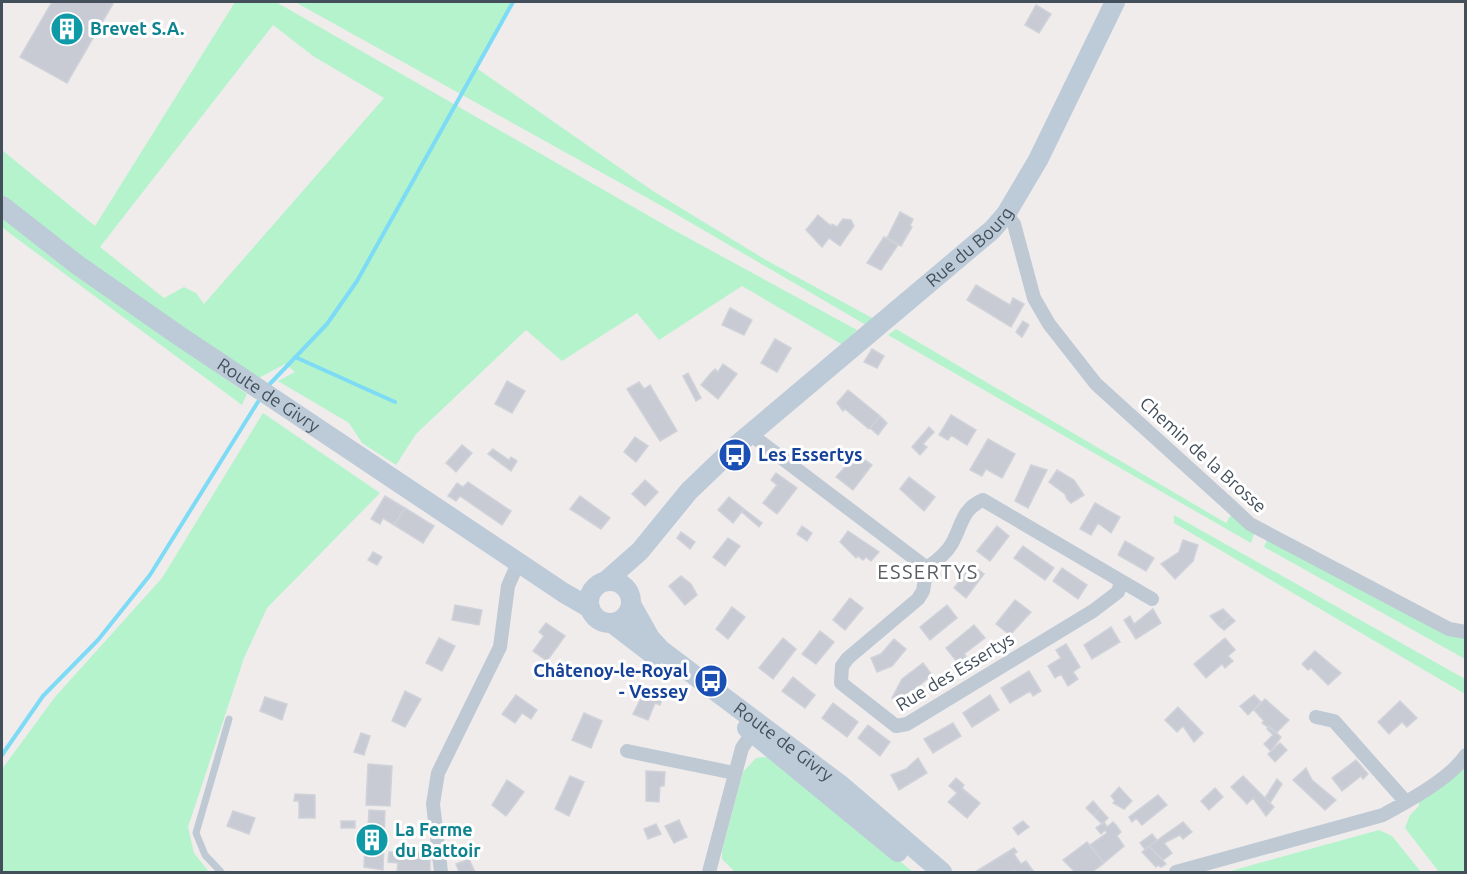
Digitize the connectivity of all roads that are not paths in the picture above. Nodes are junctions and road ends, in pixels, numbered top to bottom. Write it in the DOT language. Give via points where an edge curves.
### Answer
graph roads {
  1 [pos="1115,2"];
  2 [pos="2,206"];
  3 [pos="1006,214"];
  4 [pos="750,434"];
  5 [pos="640,551"];
  6 [pos="519,561"];
  7 [pos="927,568"];
  8 [pos="542,576"];
  9 [pos="1120,581"];
  10 [pos="601,583"];
  11 [pos="1152,599"];
  12 [pos="632,601"];
  13 [pos="590,608"];
  14 [pos="612,623"];
  15 [pos="1466,632"];
  16 [pos="1316,717"];
  17 [pos="229,720"];
  18 [pos="756,727"];
  19 [pos="627,751"];
  20 [pos="1466,755"];
  21 [pos="734,773"];
  22 [pos="1406,802"];
  23 [pos="221,873"];
  24 [pos="441,873"];
  25 [pos="710,873"];
  26 [pos="922,873"];
  27 [pos="942,873"];
  28 [pos="1176,873"];
  1 -- 3 [label="main road, Rue du Bourg" via="1038,160"];
  2 -- 6 [label="main road, Route de Givry" via="103,283 273,400"];
  3 -- 4 [label="main road, Rue du Bourg" via="992,230"];
  3 -- 15 [label="street, Chemin de la Brosse" via="1014,224 1034,298 1096,384 1257,528 1449,629"];
  4 -- 5 [label="main road, Rue du Bourg" via="689,491"];
  4 -- 7 [label="street"];
  5 -- 10 [label="main road, Rue du Bourg"];
  5 -- 12 [label="main road, Rue du Bourg"];
  6 -- 8 [label="main road, Route de Givry"];
  6 -- 24 [label="street" via="508,586 500,647 438,773 433,804"];
  7 -- 9 [label="street" via="953,543 968,509 983,500"];
  7 -- 9 [label="street, Rue des Essertys" via="918,599 842,666 841,683 896,726 907,724 1093,611 1118,592"];
  8 -- 10 [label="main road, Route de Givry" via="571,585"];
  8 -- 13 [label="main road, Route de Givry"];
  9 -- 11 [label="street"];
  10 -- 12 [label="main road" via="617,581 626,586"];
  10 -- 13 [label="main road" via="591,593"];
  12 -- 14 [label="main road" via="622,620"];
  12 -- 18 [label="main road, Route de Givry" via="650,638 661,650"];
  13 -- 14 [label="main road" via="594,616"];
  14 -- 18 [label="main road, Route de Givry"];
  16 -- 22 [label="street" via="1334,721"];
  17 -- 23 [label="lane" via="196,833 205,855"];
  18 -- 21 [label="street" via="742,748"];
  18 -- 26 [label="main road, Route de Givry"];
  18 -- 27 [label="main road, Route de Givry" via="842,786"];
  19 -- 21 [label="street"];
  20 -- 22 [label="street" via="1459,765"];
  21 -- 25 [label="street"];
  22 -- 28 [label="street" via="1383,815"];
}
